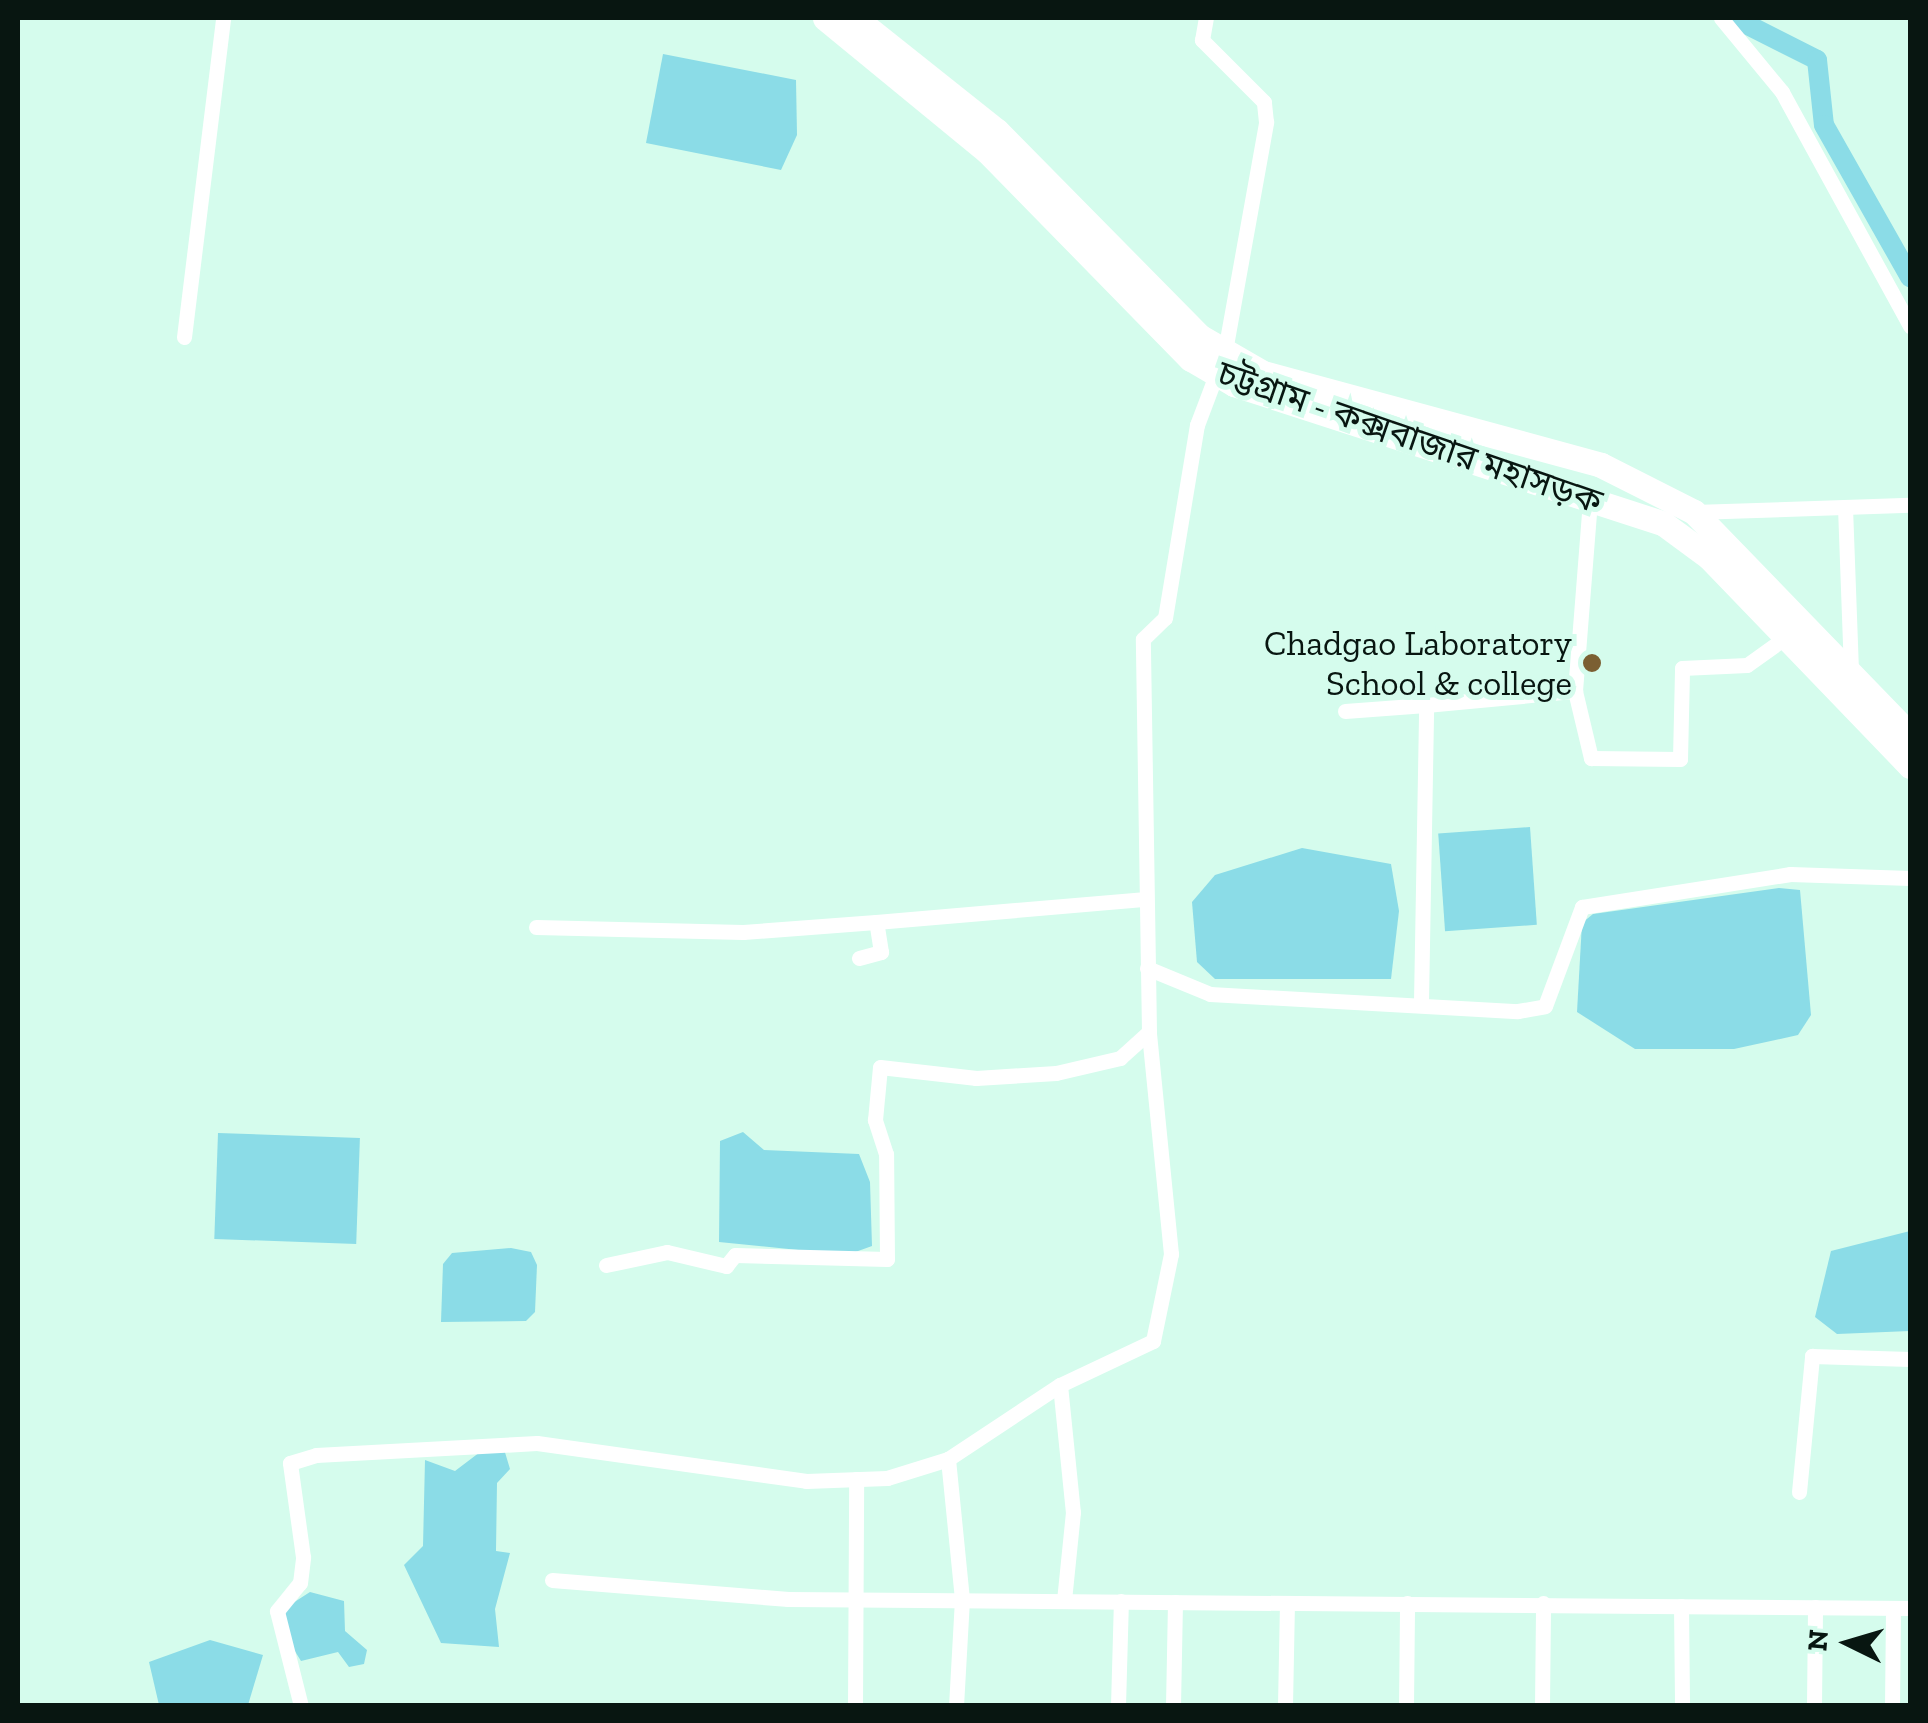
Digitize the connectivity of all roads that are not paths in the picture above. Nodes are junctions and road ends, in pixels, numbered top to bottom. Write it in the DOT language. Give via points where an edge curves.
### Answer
graph roads {
  1 [pos="223,18"];
  2 [pos="824,18"];
  3 [pos="855,18"];
  4 [pos="1206,18"];
  5 [pos="1721,18"];
  6 [pos="1910,326"];
  7 [pos="184,337"];
  8 [pos="1221,362"];
  9 [pos="1590,500"];
  10 [pos="1910,505"];
  11 [pos="1844,507"];
  12 [pos="1694,512"];
  13 [pos="1786,636"];
  14 [pos="1851,670"];
  15 [pos="1575,692"];
  16 [pos="1426,705"];
  17 [pos="1345,711"];
  18 [pos="1910,735"];
  19 [pos="1910,766"];
  20 [pos="1910,878"];
  21 [pos="1143,899"];
  22 [pos="876,922"];
  23 [pos="536,927"];
  24 [pos="859,958"];
  25 [pos="1147,968"];
  26 [pos="1420,1002"];
  27 [pos="1149,1032"];
  28 [pos="606,1264"];
  29 [pos="1910,1359"];
  30 [pos="1060,1385"];
  31 [pos="948,1459"];
  32 [pos="856,1479"];
  33 [pos="1798,1492"];
  34 [pos="552,1580"];
  35 [pos="856,1599"];
  36 [pos="962,1599"];
  37 [pos="1064,1600"];
  38 [pos="1121,1600"];
  39 [pos="1175,1602"];
  40 [pos="1287,1602"];
  41 [pos="1407,1603"];
  42 [pos="1543,1603"];
  43 [pos="1681,1606"];
  44 [pos="1815,1607"];
  45 [pos="1893,1608"];
  46 [pos="1910,1608"];
  47 [pos="301,1706"];
  48 [pos="855,1706"];
  49 [pos="956,1706"];
  50 [pos="1118,1706"];
  51 [pos="1173,1706"];
  52 [pos="1285,1706"];
  53 [pos="1406,1706"];
  54 [pos="1542,1706"];
  55 [pos="1682,1706"];
  56 [pos="1814,1706"];
  57 [pos="1892,1706"];
  1 -- 7 [label="street"];
  2 -- 8 [label="highway, চট্টগ্রাম - কক্সবাজার মহাসড়ক" via="986,151 1100,273"];
  3 -- 8 [label="highway" via="997,131"];
  4 -- 8 [label="street" via="1202,40 1264,102 1266,122"];
  5 -- 6 [label="street" via="1782,92"];
  8 -- 9 [label="highway, চট্টগ্রাম - কক্সবাজার মহাসড়ক"];
  8 -- 12 [label="highway" via="1601,465"];
  8 -- 21 [label="street" via="1197,425 1166,618 1143,638"];
  9 -- 13 [label="highway, চট্টগ্রাম - কক্সবাজার মহাসড়ক" via="1664,524"];
  9 -- 15 [label="street"];
  10 -- 11 [label="street"];
  11 -- 12 [label="street"];
  11 -- 14 [label="street"];
  12 -- 14 [label="highway"];
  13 -- 15 [label="street" via="1747,665 1682,668 1680,758 1590,758"];
  13 -- 19 [label="highway, চট্টগ্রাম - কক্সবাজার মহাসড়ক"];
  14 -- 18 [label="highway"];
  15 -- 16 [label="street"];
  16 -- 17 [label="street"];
  16 -- 26 [label="street"];
  20 -- 26 [label="street" via="1790,874 1582,907 1544,1006"];
  21 -- 22 [label="street"];
  21 -- 25 [label="street"];
  22 -- 23 [label="street" via="742,932"];
  22 -- 24 [label="street" via="880,952"];
  25 -- 26 [label="street" via="1210,994"];
  25 -- 27 [label="street"];
  27 -- 28 [label="street" via="1120,1058 1056,1072 976,1078 880,1067 875,1120 886,1154 887,1259 735,1255 726,1266 666,1252"];
  27 -- 30 [label="street" via="1173,1214 1164,1301 1153,1341"];
  29 -- 33 [label="street" via="1812,1356"];
  30 -- 31 [label="street"];
  30 -- 37 [label="street" via="1072,1512"];
  31 -- 32 [label="street"];
  31 -- 36 [label="street"];
  32 -- 35 [label="street"];
  32 -- 47 [label="street" via="806,1481 537,1442 290,1463 300,1583 277,1611"];
  34 -- 35 [label="street"];
  35 -- 36 [label="street"];
  35 -- 48 [label="street"];
  36 -- 37 [label="street"];
  36 -- 49 [label="street"];
  37 -- 38 [label="street"];
  38 -- 39 [label="street"];
  38 -- 50 [label="street"];
  39 -- 40 [label="street"];
  39 -- 51 [label="street"];
  40 -- 41 [label="street"];
  40 -- 52 [label="street"];
  41 -- 42 [label="street"];
  41 -- 53 [label="street"];
  42 -- 43 [label="street"];
  42 -- 54 [label="street"];
  43 -- 44 [label="street"];
  43 -- 55 [label="street"];
  44 -- 45 [label="street"];
  44 -- 56 [label="street"];
  45 -- 46 [label="street"];
  45 -- 57 [label="street"];
}
